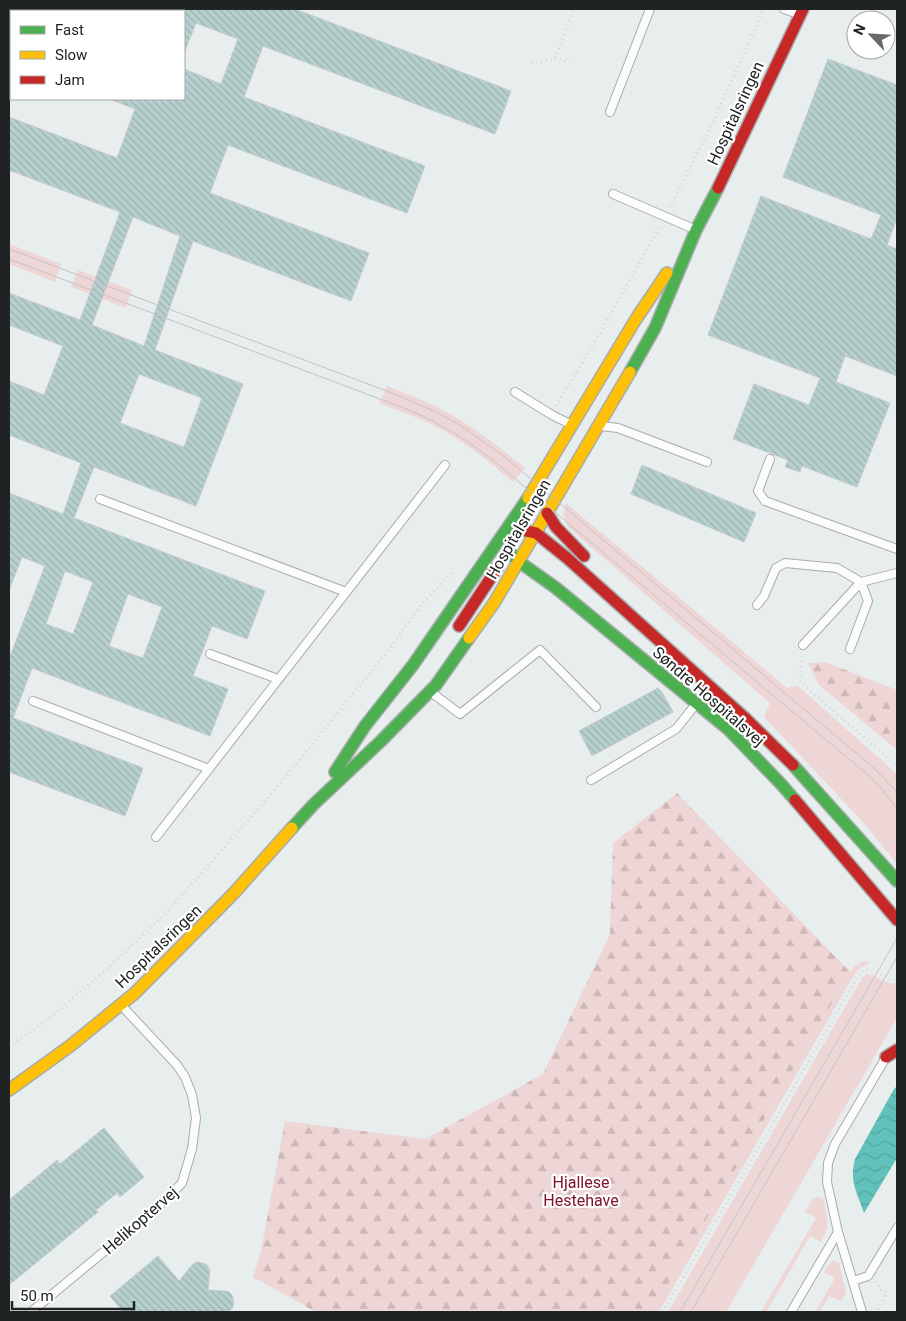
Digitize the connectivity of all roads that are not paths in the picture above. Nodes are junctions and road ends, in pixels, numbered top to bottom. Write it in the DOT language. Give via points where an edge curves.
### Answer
graph roads {
  1 [pos="650,9"];
  2 [pos="784,9"];
  3 [pos="801,12"];
  4 [pos="610,112"];
  5 [pos="613,194"];
  6 [pos="696,230"];
  7 [pos="514,392"];
  8 [pos="586,426"];
  9 [pos="770,459"];
  10 [pos="707,462"];
  11 [pos="444,465"];
  12 [pos="554,476"];
  13 [pos="100,499"];
  14 [pos="547,513"];
  15 [pos="526,523"];
  16 [pos="508,527"];
  17 [pos="536,534"];
  18 [pos="517,546"];
  19 [pos="897,549"];
  20 [pos="518,561"];
  21 [pos="591,562"];
  22 [pos="897,573"];
  23 [pos="861,582"];
  24 [pos="346,592"];
  25 [pos="634,603"];
  26 [pos="757,605"];
  27 [pos="625,626"];
  28 [pos="453,635"];
  29 [pos="803,645"];
  30 [pos="850,649"];
  31 [pos="210,654"];
  32 [pos="278,679"];
  33 [pos="429,691"];
  34 [pos="414,692"];
  35 [pos="705,693"];
  36 [pos="33,701"];
  37 [pos="596,707"];
  38 [pos="381,741"];
  39 [pos="209,769"];
  40 [pos="591,780"];
  41 [pos="313,805"];
  42 [pos="156,837"];
  43 [pos="897,881"];
  44 [pos="897,920"];
  45 [pos="121,1004"];
  46 [pos="895,1047"];
  47 [pos="886,1057"];
  48 [pos="12,1086"];
  49 [pos="897,1228"];
  50 [pos="838,1232"];
  51 [pos="853,1281"];
  52 [pos="31,1312"];
  53 [pos="792,1312"];
  54 [pos="862,1312"];
  1 -- 4 [label="lane"];
  2 -- 3 [label="lane"];
  3 -- 6 [label="street, Hospitalsringen"];
  5 -- 6 [label="lane"];
  6 -- 8 [label="street, Hospitalsringen" via="636,319"];
  6 -- 8 [label="street, Hospitalsringen" via="655,328"];
  7 -- 8 [label="lane" via="552,415"];
  8 -- 10 [label="lane" via="618,428"];
  8 -- 14 [label="street, Hospitalsringen" via="563,485"];
  8 -- 16 [label="street, Hospitalsringen"];
  9 -- 19 [label="lane" via="758,491 765,501"];
  11 -- 24 [label="lane"];
  12 -- 15 [label="street"];
  13 -- 24 [label="lane"];
  14 -- 17 [label="street, Hospitalsringen"];
  14 -- 21 [label="street" via="556,527"];
  15 -- 16 [label="street, Søndre Hospitalsvej"];
  15 -- 17 [label="street, Søndre Hospitalsvej"];
  15 -- 18 [label="street"];
  16 -- 18 [label="street"];
  17 -- 18 [label="street, Hospitalsringen"];
  17 -- 35 [label="street, Søndre Hospitalsvej" via="567,558"];
  18 -- 20 [label="street, Søndre Hospitalsvej"];
  18 -- 28 [label="street"];
  18 -- 41 [label="street, Hospitalsringen" via="413,665 365,726"];
  20 -- 33 [label="street, Hospitalsringen" via="494,603"];
  20 -- 35 [label="street, Søndre Hospitalsvej"];
  22 -- 23 [label="lane"];
  23 -- 26 [label="lane" via="837,568 785,563 776,568"];
  23 -- 29 [label="lane"];
  23 -- 30 [label="lane" via="868,601"];
  24 -- 32 [label="lane"];
  25 -- 35 [label="street"];
  27 -- 35 [label="street"];
  31 -- 32 [label="lane"];
  32 -- 39 [label="lane"];
  33 -- 37 [label="lane" via="460,714 540,650"];
  33 -- 38 [label="street, Hospitalsringen"];
  34 -- 38 [label="street"];
  35 -- 40 [label="lane" via="676,729"];
  35 -- 43 [label="street, Søndre Hospitalsvej" via="743,716 795,766"];
  35 -- 44 [label="street, Søndre Hospitalsvej" via="728,729 782,784"];
  36 -- 39 [label="lane"];
  38 -- 41 [label="street, Hospitalsringen"];
  39 -- 42 [label="lane"];
  41 -- 45 [label="street, Hospitalsringen" via="234,893"];
  45 -- 48 [label="street, Hospitalsringen" via="70,1046"];
  45 -- 52 [label="lane, Helikoptervej" via="177,1066 192,1094 196,1118 182,1183"];
  46 -- 47 [label="street"];
  47 -- 50 [label="lane" via="835,1144 828,1163 827,1182"];
  49 -- 51 [label="lane" via="868,1276"];
  50 -- 51 [label="lane"];
  50 -- 53 [label="lane"];
  51 -- 54 [label="lane"];
}
